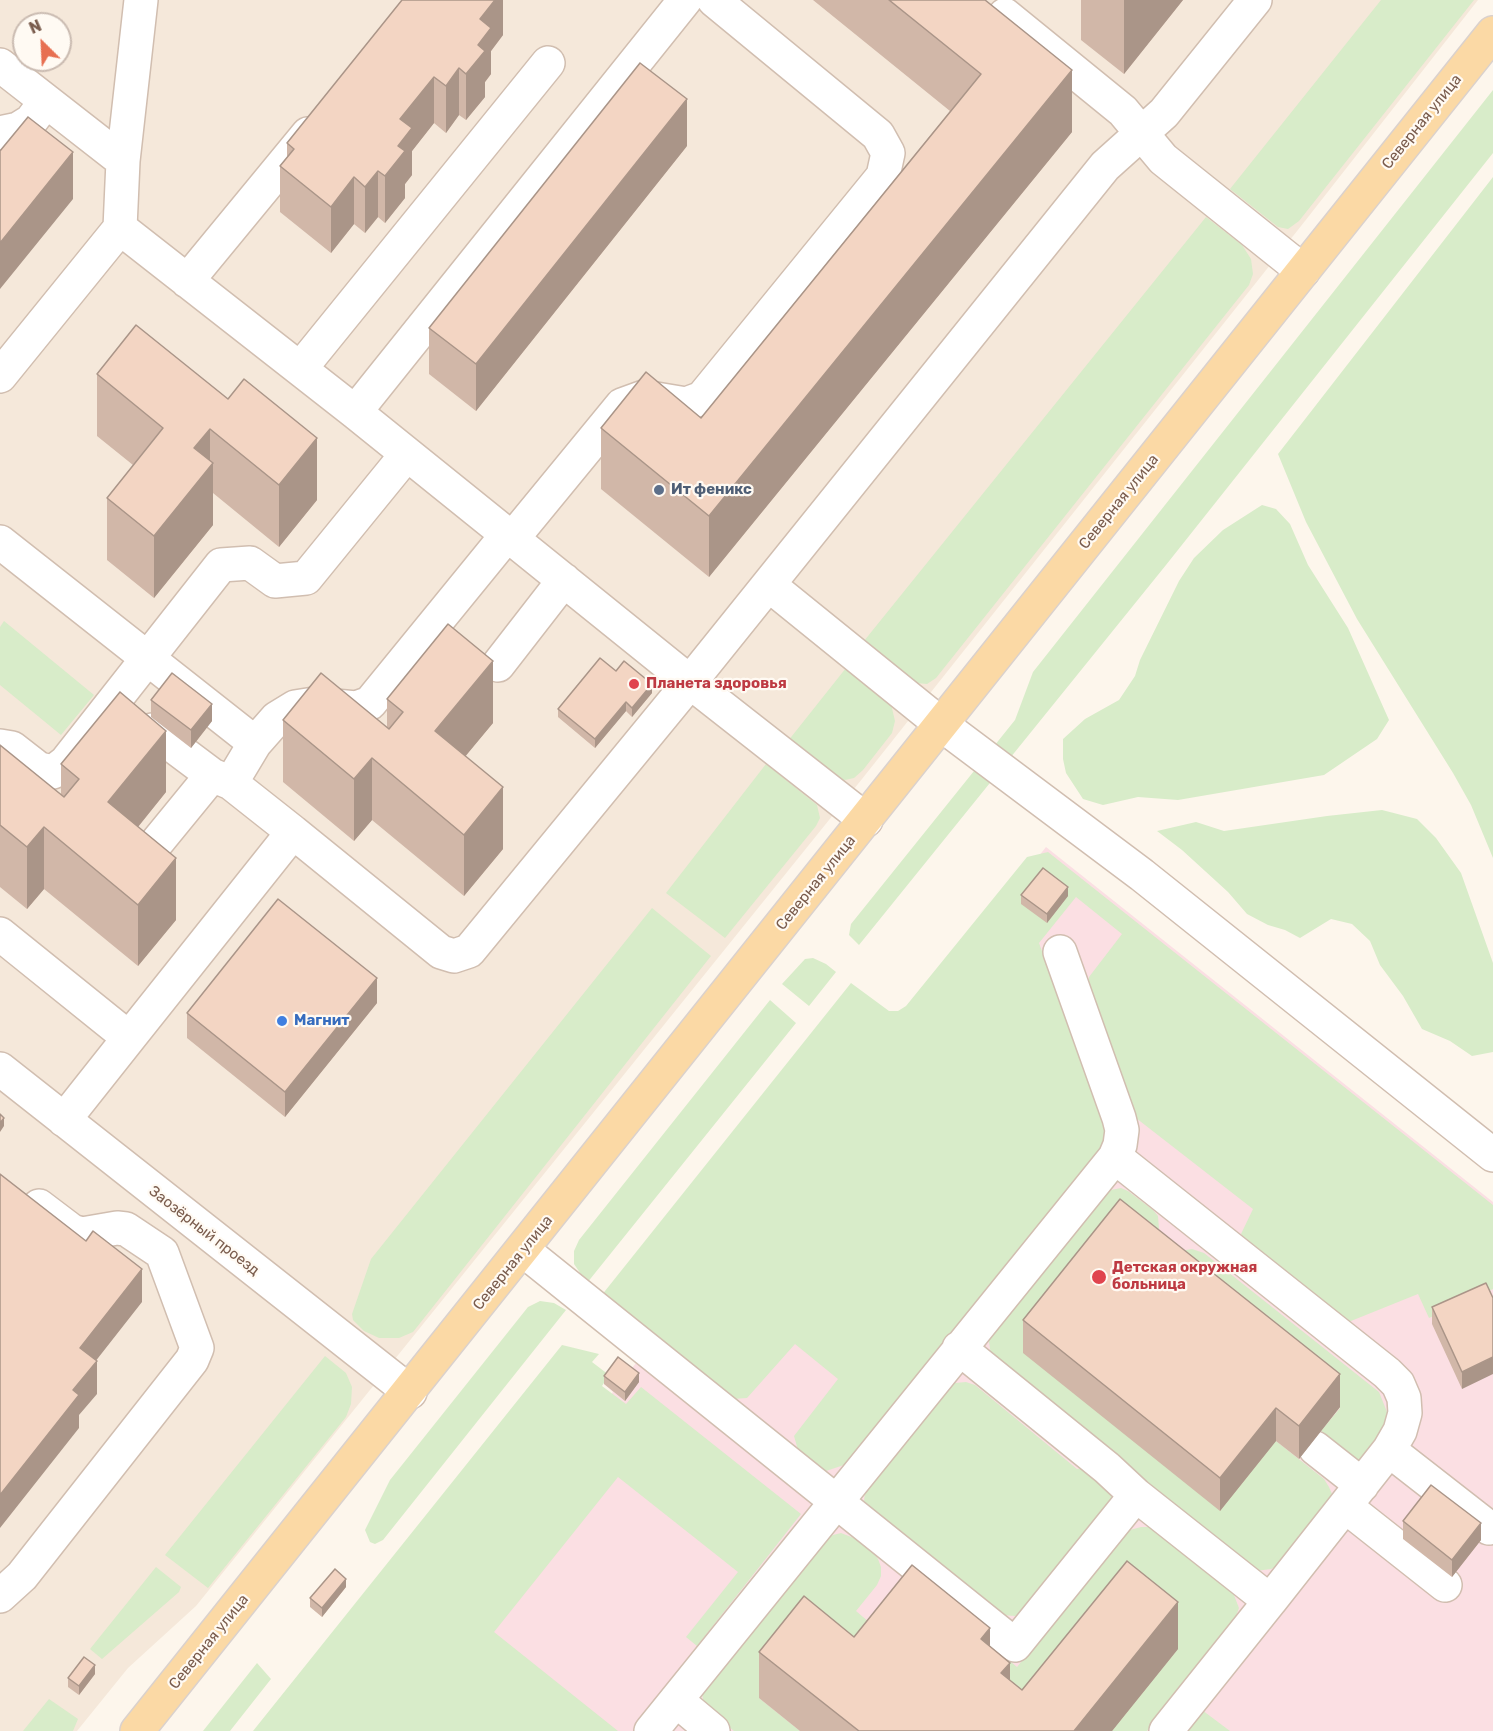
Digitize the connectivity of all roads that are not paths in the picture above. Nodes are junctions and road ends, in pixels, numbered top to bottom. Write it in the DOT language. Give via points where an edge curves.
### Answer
graph roads {
  1 [pos="141,0"];
  2 [pos="685,0"];
  3 [pos="714,0"];
  4 [pos="1255,0"];
  5 [pos="1003,5"];
  6 [pos="1493,33"];
  7 [pos="548,63"];
  8 [pos="0,65"];
  9 [pos="46,101"];
  10 [pos="328,109"];
  11 [pos="0,133"];
  12 [pos="1142,133"];
  13 [pos="123,161"];
  14 [pos="120,228"];
  15 [pos="1303,271"];
  16 [pos="187,281"];
  17 [pos="300,369"];
  18 [pos="0,376"];
  19 [pos="355,412"];
  20 [pos="407,454"];
  21 [pos="510,537"];
  22 [pos="0,542"];
  23 [pos="564,580"];
  24 [pos="769,585"];
  25 [pos="149,658"];
  26 [pos="498,665"];
  27 [pos="690,682"];
  28 [pos="942,724"];
  29 [pos="152,730"];
  30 [pos="255,742"];
  31 [pos="0,746"];
  32 [pos="222,779"];
  33 [pos="866,820"];
  34 [pos="293,832"];
  35 [pos="158,841"];
  36 [pos="0,934"];
  37 [pos="1060,952"];
  38 [pos="129,1038"];
  39 [pos="0,1069"];
  40 [pos="64,1120"];
  41 [pos="1493,1155"];
  42 [pos="1115,1157"];
  43 [pos="17,1188"];
  44 [pos="523,1250"];
  45 [pos="959,1348"];
  46 [pos="410,1392"];
  47 [pos="1315,1448"];
  48 [pos="1389,1450"];
  49 [pos="1136,1496"];
  50 [pos="1353,1496"];
  51 [pos="834,1502"];
  52 [pos="1489,1528"];
  53 [pos="1445,1585"];
  54 [pos="0,1596"];
  55 [pos="1270,1601"];
  56 [pos="676,1700"];
  57 [pos="137,1731"];
  58 [pos="651,1731"];
  59 [pos="713,1731"];
  60 [pos="1166,1731"];
  1 -- 13 [label="street"];
  2 -- 19 [label="street"];
  3 -- 21 [label="street" via="878,135 888,153 883,176 702,398 686,404 644,397 622,405"];
  4 -- 12 [label="street" via="1164,113"];
  5 -- 12 [label="street" via="1123,111"];
  6 -- 15 [label="main road, Северная улица"];
  7 -- 17 [label="street"];
  8 -- 9 [label="street"];
  9 -- 11 [label="street" via="31,121"];
  9 -- 13 [label="street"];
  10 -- 16 [label="street"];
  12 -- 15 [label="street" via="1163,159"];
  12 -- 24 [label="street" via="1105,166"];
  13 -- 14 [label="street"];
  14 -- 16 [label="street"];
  14 -- 18 [label="street"];
  15 -- 28 [label="main road, Северная улица"];
  16 -- 17 [label="street"];
  17 -- 19 [label="street"];
  19 -- 20 [label="street"];
  20 -- 21 [label="street"];
  20 -- 25 [label="street" via="306,578 275,581 250,563 221,565"];
  21 -- 23 [label="street"];
  21 -- 30 [label="street" via="370,703 356,708 314,704 295,707 277,718"];
  22 -- 25 [label="street"];
  23 -- 26 [label="street"];
  23 -- 27 [label="street"];
  24 -- 27 [label="street"];
  24 -- 28 [label="street"];
  25 -- 30 [label="street"];
  25 -- 31 [label="street" via="66,762 53,771 39,769 12,748"];
  27 -- 33 [label="street"];
  27 -- 34 [label="street" via="469,951 454,956 441,952"];
  28 -- 33 [label="main road, Северная улица"];
  28 -- 41 [label="street" via="1142,875"];
  29 -- 32 [label="street"];
  30 -- 32 [label="street"];
  32 -- 34 [label="street"];
  32 -- 35 [label="street"];
  33 -- 44 [label="main road, Северная улица"];
  34 -- 38 [label="street"];
  36 -- 38 [label="street"];
  37 -- 42 [label="street" via="1119,1118 1122,1130"];
  38 -- 40 [label="street"];
  39 -- 40 [label="street, Заозёрный проезд"];
  40 -- 46 [label="street, Заозёрный проезд"];
  42 -- 45 [label="street"];
  42 -- 48 [label="street" via="1398,1384 1405,1413"];
  43 -- 54 [label="street" via="72,1231 82,1234 126,1229 162,1253 197,1348 192,1360 29,1566"];
  44 -- 46 [label="main road, Северная улица"];
  44 -- 51 [label="street"];
  45 -- 49 [label="street"];
  45 -- 51 [label="street"];
  46 -- 57 [label="main road, Северная улица"];
  47 -- 50 [label="street"];
  48 -- 50 [label="street"];
  48 -- 52 [label="street"];
  49 -- 51 [label="street" via="1014,1645"];
  49 -- 55 [label="street"];
  50 -- 53 [label="street"];
  50 -- 55 [label="street"];
  51 -- 56 [label="street"];
  55 -- 60 [label="street"];
  56 -- 58 [label="street"];
  56 -- 59 [label="street"];
}
